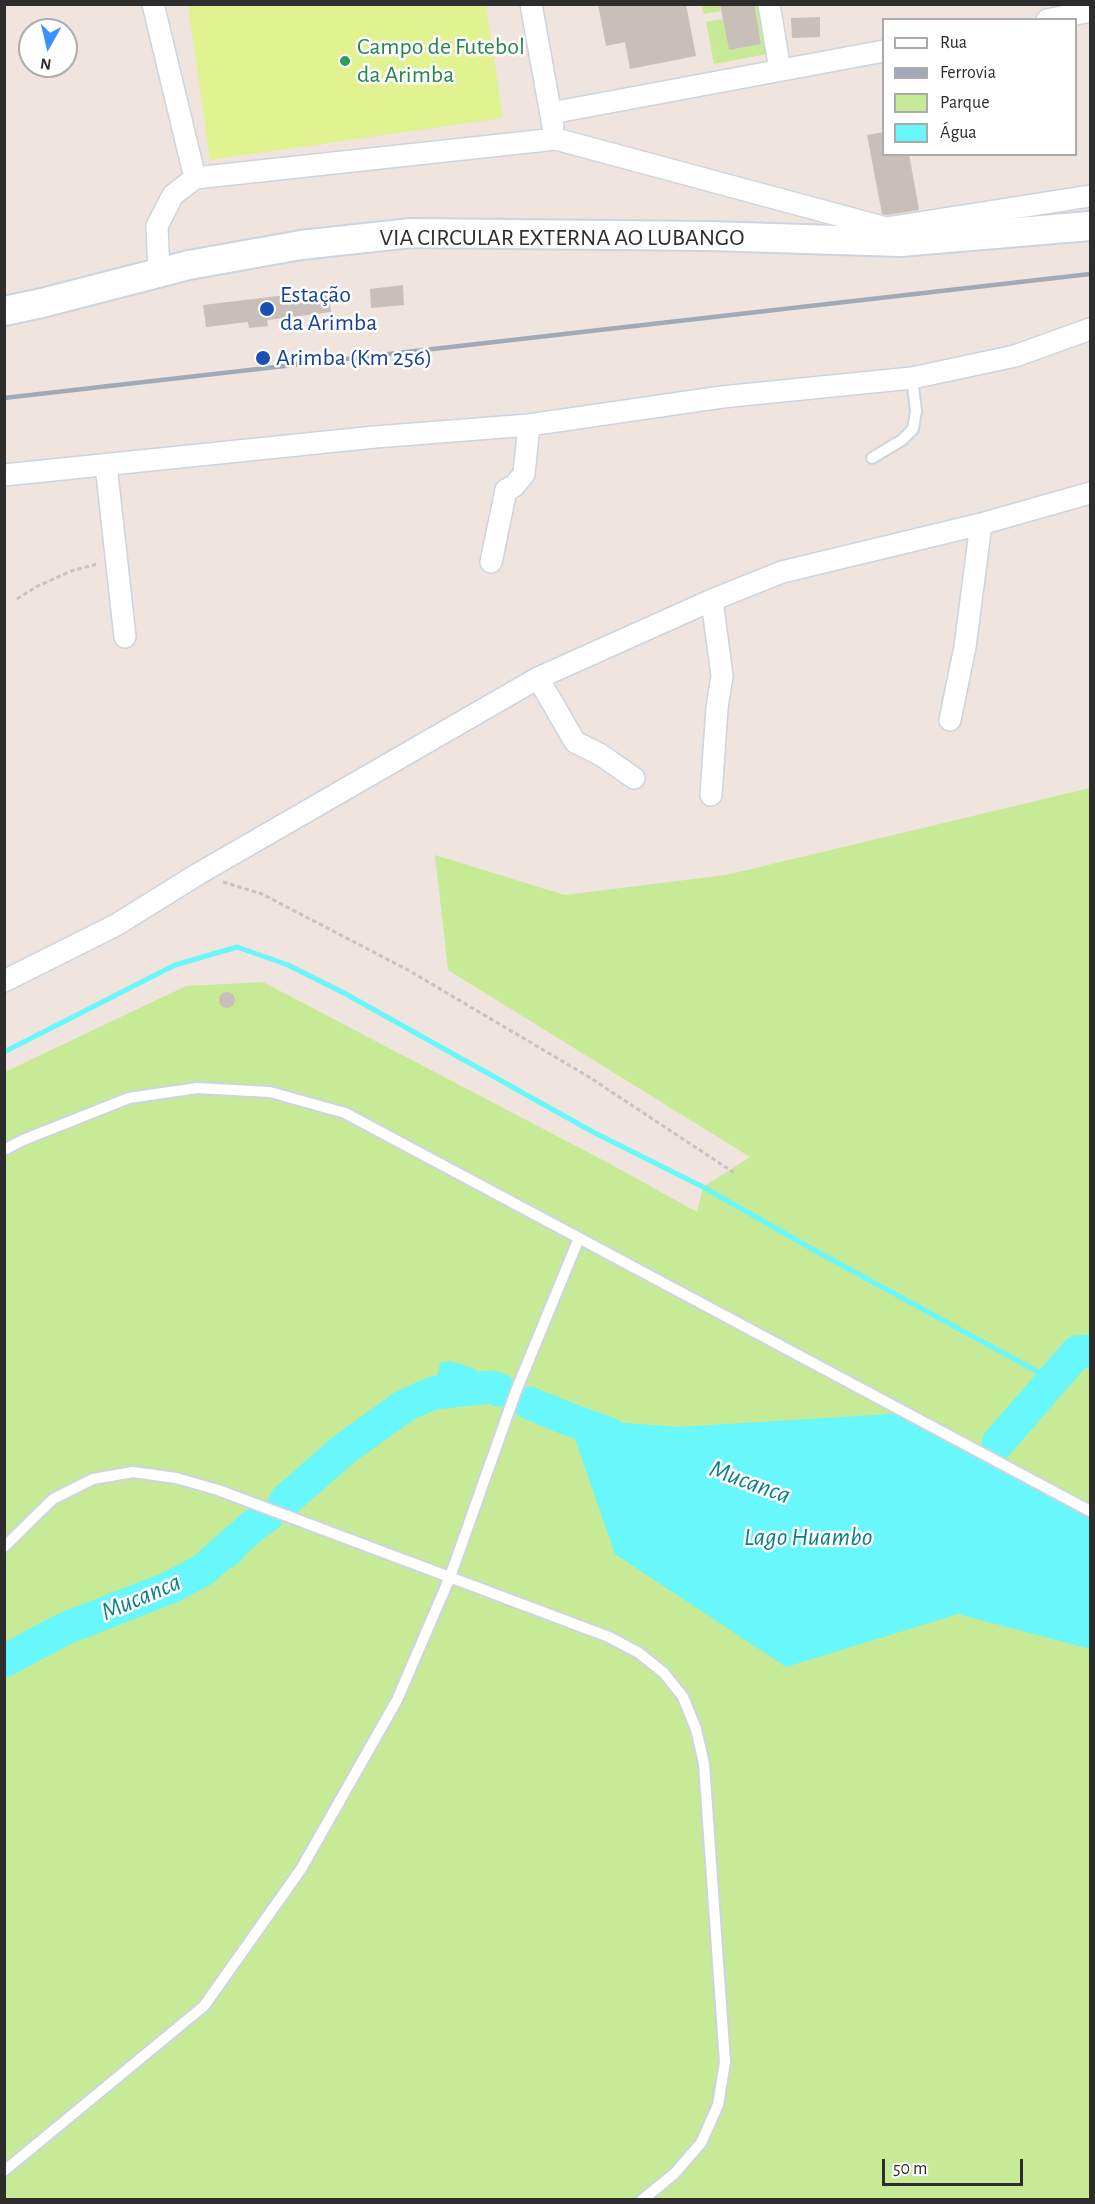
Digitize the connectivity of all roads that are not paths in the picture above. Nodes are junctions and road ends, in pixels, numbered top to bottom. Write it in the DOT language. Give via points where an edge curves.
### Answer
graph roads {
  1 [pos="153,4"];
  2 [pos="531,4"];
  3 [pos="769,4"];
  4 [pos="1090,11"];
  5 [pos="1057,18"];
  6 [pos="882,51"];
  7 [pos="780,70"];
  8 [pos="551,113"];
  9 [pos="556,139"];
  10 [pos="195,178"];
  11 [pos="1090,196"];
  12 [pos="1090,226"];
  13 [pos="159,273"];
  14 [pos="4,311"];
  15 [pos="1090,329"];
  16 [pos="912,378"];
  17 [pos="529,425"];
  18 [pos="872,458"];
  19 [pos="106,465"];
  20 [pos="4,475"];
  21 [pos="1090,493"];
  22 [pos="981,524"];
  23 [pos="491,562"];
  24 [pos="712,600"];
  25 [pos="125,637"];
  26 [pos="538,678"];
  27 [pos="950,720"];
  28 [pos="634,778"];
  29 [pos="711,795"];
  30 [pos="4,981"];
  31 [pos="4,1150"];
  32 [pos="579,1238"];
  33 [pos="1090,1511"];
  34 [pos="4,1547"];
  35 [pos="450,1577"];
  36 [pos="4,2171"];
  37 [pos="642,2199"];
  1 -- 10 [label="street"];
  2 -- 8 [label="street"];
  3 -- 7 [label="street"];
  4 -- 5 [label="street"];
  6 -- 7 [label="street"];
  7 -- 8 [label="street"];
  8 -- 9 [label="street"];
  9 -- 10 [label="street"];
  9 -- 11 [label="street" via="886,228"];
  10 -- 13 [label="street" via="173,195 157,226"];
  12 -- 13 [label="main road, VIA CIRCULAR EXTERNA AO LUBANGO" via="900,242 411,233 301,245"];
  13 -- 14 [label="main road, VIA CIRCULAR EXTERNA AO LUBANGO"];
  15 -- 16 [label="street" via="1015,356"];
  16 -- 17 [label="street" via="722,397"];
  16 -- 18 [label="lane" via="916,411 913,429"];
  17 -- 19 [label="street"];
  17 -- 23 [label="street" via="524,474 506,490"];
  19 -- 20 [label="street"];
  19 -- 25 [label="street"];
  21 -- 22 [label="street"];
  22 -- 24 [label="street" via="782,572"];
  22 -- 27 [label="street" via="965,647"];
  24 -- 26 [label="street"];
  24 -- 29 [label="street" via="722,676"];
  26 -- 28 [label="street" via="575,742"];
  26 -- 30 [label="street" via="116,925"];
  31 -- 32 [label="lane" via="129,1098 197,1088 270,1092 345,1113"];
  32 -- 33 [label="lane"];
  32 -- 35 [label="lane" via="516,1391"];
  34 -- 35 [label="lane" via="53,1499 93,1479 133,1472 176,1478 218,1490"];
  35 -- 36 [label="lane" via="397,1700 307,1859 204,2006"];
  35 -- 37 [label="lane" via="609,1637 639,1653 664,1673 683,1697 696,1729 704,1764 725,2062 718,2105 701,2143 674,2174"];
}
